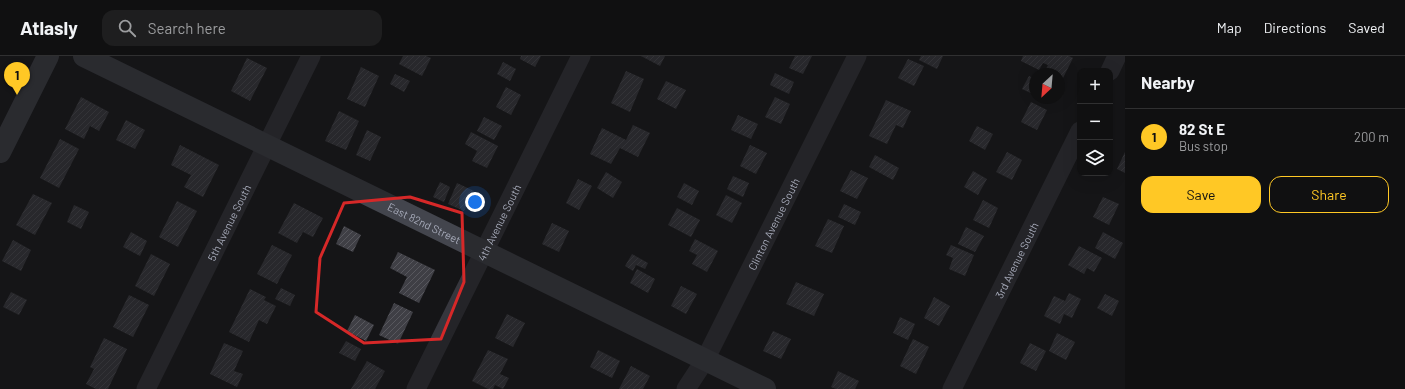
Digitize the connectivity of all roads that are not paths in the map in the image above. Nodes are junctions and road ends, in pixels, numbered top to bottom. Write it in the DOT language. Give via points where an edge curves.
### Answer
graph roads {
  1 [pos="48,56"];
  2 [pos="84,56"];
  3 [pos="311,56"];
  4 [pos="581,56"];
  5 [pos="857,56"];
  6 [pos="1117,56"];
  7 [pos="1111,68"];
  8 [pos="6,127"];
  9 [pos="1077,137"];
  10 [pos="266,146"];
  11 [pos="0,152"];
  12 [pos="483,252"];
  13 [pos="705,360"];
  14 [pos="146,389"];
  15 [pos="416,389"];
  16 [pos="686,389"];
  17 [pos="765,389"];
  18 [pos="952,389"];
  1 -- 8 [label="street"];
  2 -- 10 [label="street, East 82nd Street"];
  3 -- 10 [label="street, 5th Avenue South"];
  4 -- 12 [label="street, 4th Avenue South"];
  5 -- 13 [label="street, Clinton Avenue South"];
  6 -- 7 [label="street"];
  8 -- 11 [label="street"];
  9 -- 18 [label="street, 3rd Avenue South"];
  10 -- 12 [label="street, East 82nd Street"];
  10 -- 14 [label="street, 5th Avenue South"];
  12 -- 13 [label="street, East 82nd Street"];
  12 -- 15 [label="street, 4th Avenue South"];
  13 -- 16 [label="street, Clinton Avenue South"];
  13 -- 17 [label="street, East 82nd Street"];
}
